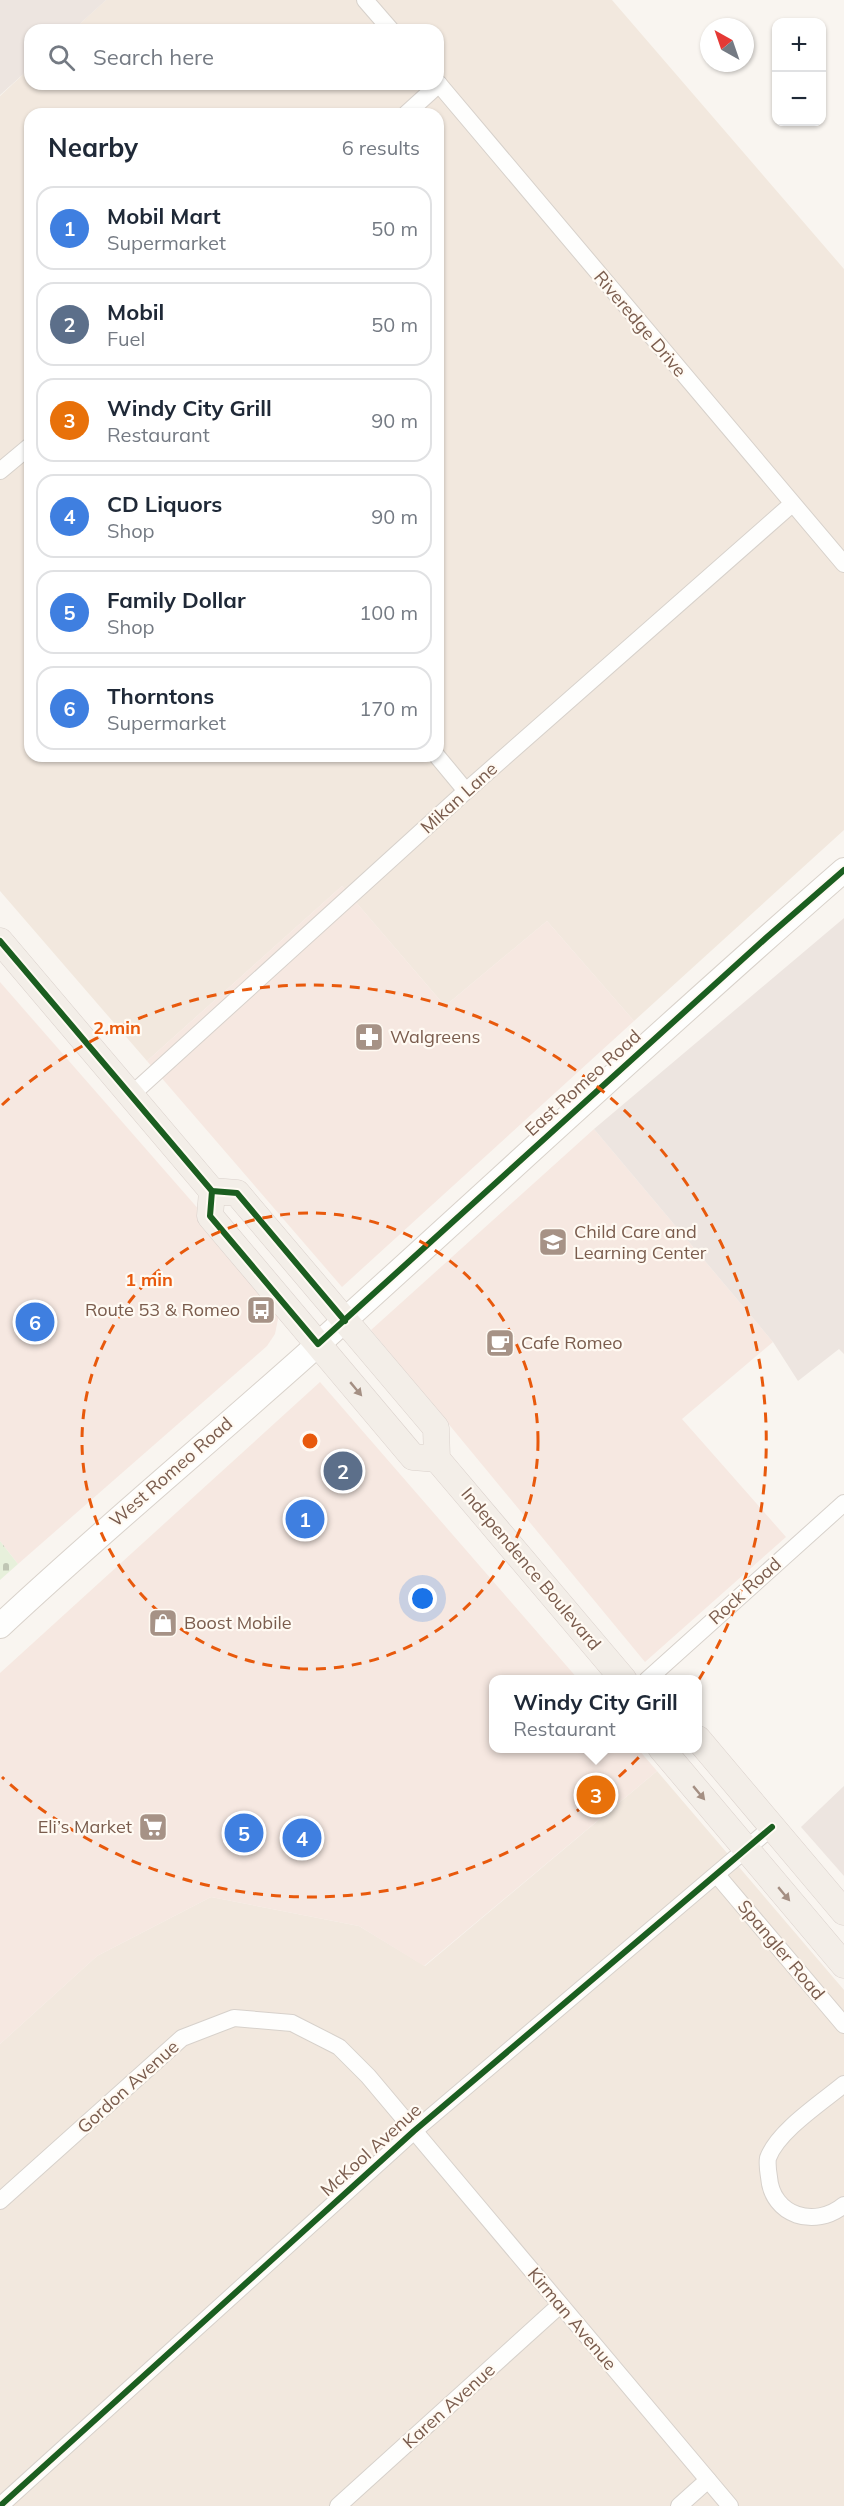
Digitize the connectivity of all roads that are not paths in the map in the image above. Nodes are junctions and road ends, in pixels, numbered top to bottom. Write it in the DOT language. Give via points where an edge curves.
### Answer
graph roads {
  1 [pos="365,0"];
  2 [pos="387,24"];
  3 [pos="444,89"];
  4 [pos="432,90"];
  5 [pos="412,108"];
  6 [pos="24,451"];
  7 [pos="0,471"];
  8 [pos="792,504"];
  9 [pos="844,564"];
  10 [pos="442,762"];
  11 [pos="466,791"];
  12 [pos="844,870"];
  13 [pos="0,941"];
  14 [pos="130,1096"];
  15 [pos="212,1191"];
  16 [pos="345,1321"];
  17 [pos="318,1344"];
  18 [pos="437,1459"];
  19 [pos="844,1503"];
  20 [pos="0,1626"];
  21 [pos="620,1675"];
  22 [pos="653,1675"];
  23 [pos="702,1744"];
  24 [pos="664,1753"];
  25 [pos="772,1827"];
  26 [pos="747,1850"];
  27 [pos="717,1875"];
  28 [pos="844,1912"];
  29 [pos="844,1965"];
  30 [pos="844,2025"];
  31 [pos="844,2084"];
  32 [pos="414,2131"];
  33 [pos="0,2201"];
  34 [pos="844,2205"];
  35 [pos="560,2305"];
  36 [pos="708,2480"];
  37 [pos="0,2506"];
  38 [pos="338,2506"];
  39 [pos="679,2506"];
  40 [pos="730,2506"];
  1 -- 2 [label="street"];
  3 -- 8 [label="street, Riveredge Drive"];
  4 -- 5 [label="street"];
  6 -- 7 [label="street"];
  8 -- 9 [label="street, Riveredge Drive"];
  8 -- 11 [label="street, Mikan Lane"];
  10 -- 11 [label="street"];
  11 -- 14 [label="street, Mikan Lane"];
  12 -- 16 [label="main road, East Romeo Road"];
  13 -- 14 [label="main road"];
  14 -- 15 [label="main road"];
  15 -- 16 [label="main road" via="237,1193"];
  15 -- 17 [label="main road" via="210,1216"];
  16 -- 17 [label="main road, West Romeo Road"];
  16 -- 18 [label="main road" via="436,1428"];
  17 -- 18 [label="main road, one-way" via="413,1457"];
  17 -- 20 [label="main road, West Romeo Road"];
  18 -- 21 [label="main road, Independence Boulevard"];
  19 -- 22 [label="street, Rock Road"];
  23 -- 25 [label="main road"];
  24 -- 26 [label="main road, one-way"];
  25 -- 26 [label="street, McKool Avenue"];
  25 -- 28 [label="main road"];
  26 -- 27 [label="street, McKool Avenue"];
  26 -- 29 [label="main road, one-way"];
  27 -- 30 [label="street, Spangler Road"];
  27 -- 32 [label="street, McKool Avenue"];
  31 -- 34 [label="street" via="779,2139 767,2160 770,2189 787,2212 811,2219 835,2213"];
  32 -- 33 [label="street, Gordon Avenue" via="339,2048 292,2023 234,2018 182,2038"];
  32 -- 35 [label="street, Kirman Avenue"];
  32 -- 37 [label="street, McKool Avenue"];
  35 -- 36 [label="street, Kirman Avenue"];
  35 -- 38 [label="street, Karen Avenue"];
  36 -- 39 [label="street"];
  36 -- 40 [label="street, Kirman Avenue"];
}
